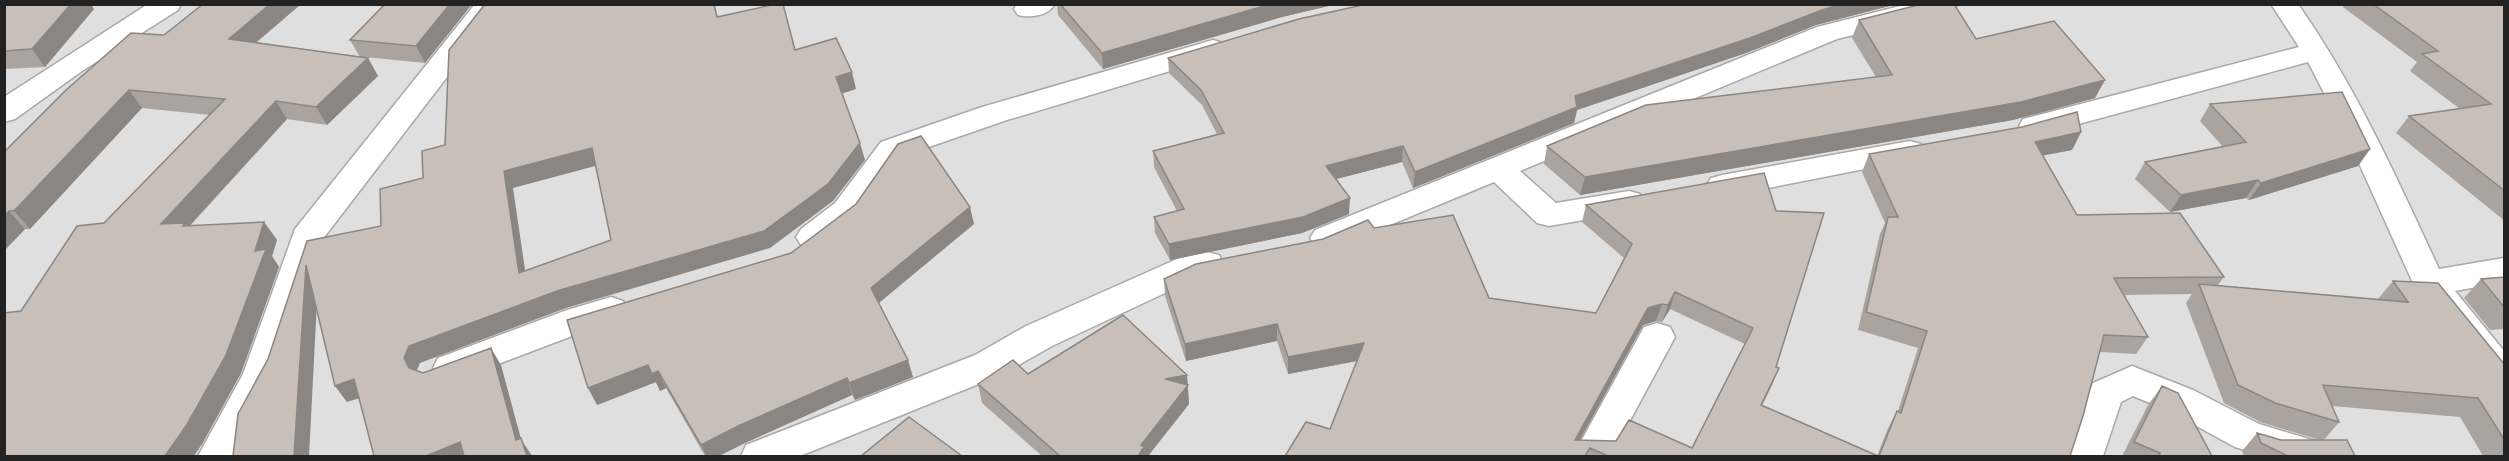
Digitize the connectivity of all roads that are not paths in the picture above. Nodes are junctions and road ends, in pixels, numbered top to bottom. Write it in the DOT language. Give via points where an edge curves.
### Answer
graph roads {
  1 [pos="168,4"];
  2 [pos="490,4"];
  3 [pos="1944,4"];
  4 [pos="2284,4"];
  5 [pos="1236,42"];
  6 [pos="2316,51"];
  7 [pos="4,112"];
  8 [pos="2001,134"];
  9 [pos="1934,147"];
  10 [pos="1498,168"];
  11 [pos="1697,190"];
  12 [pos="1651,198"];
  13 [pos="1298,248"];
  14 [pos="792,252"];
  15 [pos="1232,260"];
  16 [pos="2505,270"];
  17 [pos="2429,283"];
  18 [pos="635,303"];
  19 [pos="1657,336"];
  20 [pos="435,374"];
  21 [pos="2505,376"];
  22 [pos="217,456"];
  23 [pos="760,456"];
  24 [pos="1592,456"];
  25 [pos="2084,456"];
  26 [pos="2315,456"];
  1 -- 7 [label="street"];
  2 -- 22 [label="street" via="306,237 261,375"];
  3 -- 10 [label="street" via="1827,33"];
  4 -- 6 [label="street"];
  5 -- 14 [label="street" via="993,114 892,149 846,211"];
  6 -- 8 [label="street"];
  6 -- 17 [label="street" via="2363,139"];
  9 -- 11 [label="street"];
  10 -- 12 [label="street" via="1549,215"];
  10 -- 13 [label="street"];
  15 -- 23 [label="street" via="1188,267 1039,336 988,365"];
  16 -- 17 [label="street"];
  17 -- 21 [label="street"];
  18 -- 20 [label="street" via="579,319"];
  19 -- 24 [label="street"];
  25 -- 26 [label="street" via="2106,393 2132,380 2180,399 2248,436"];
}
